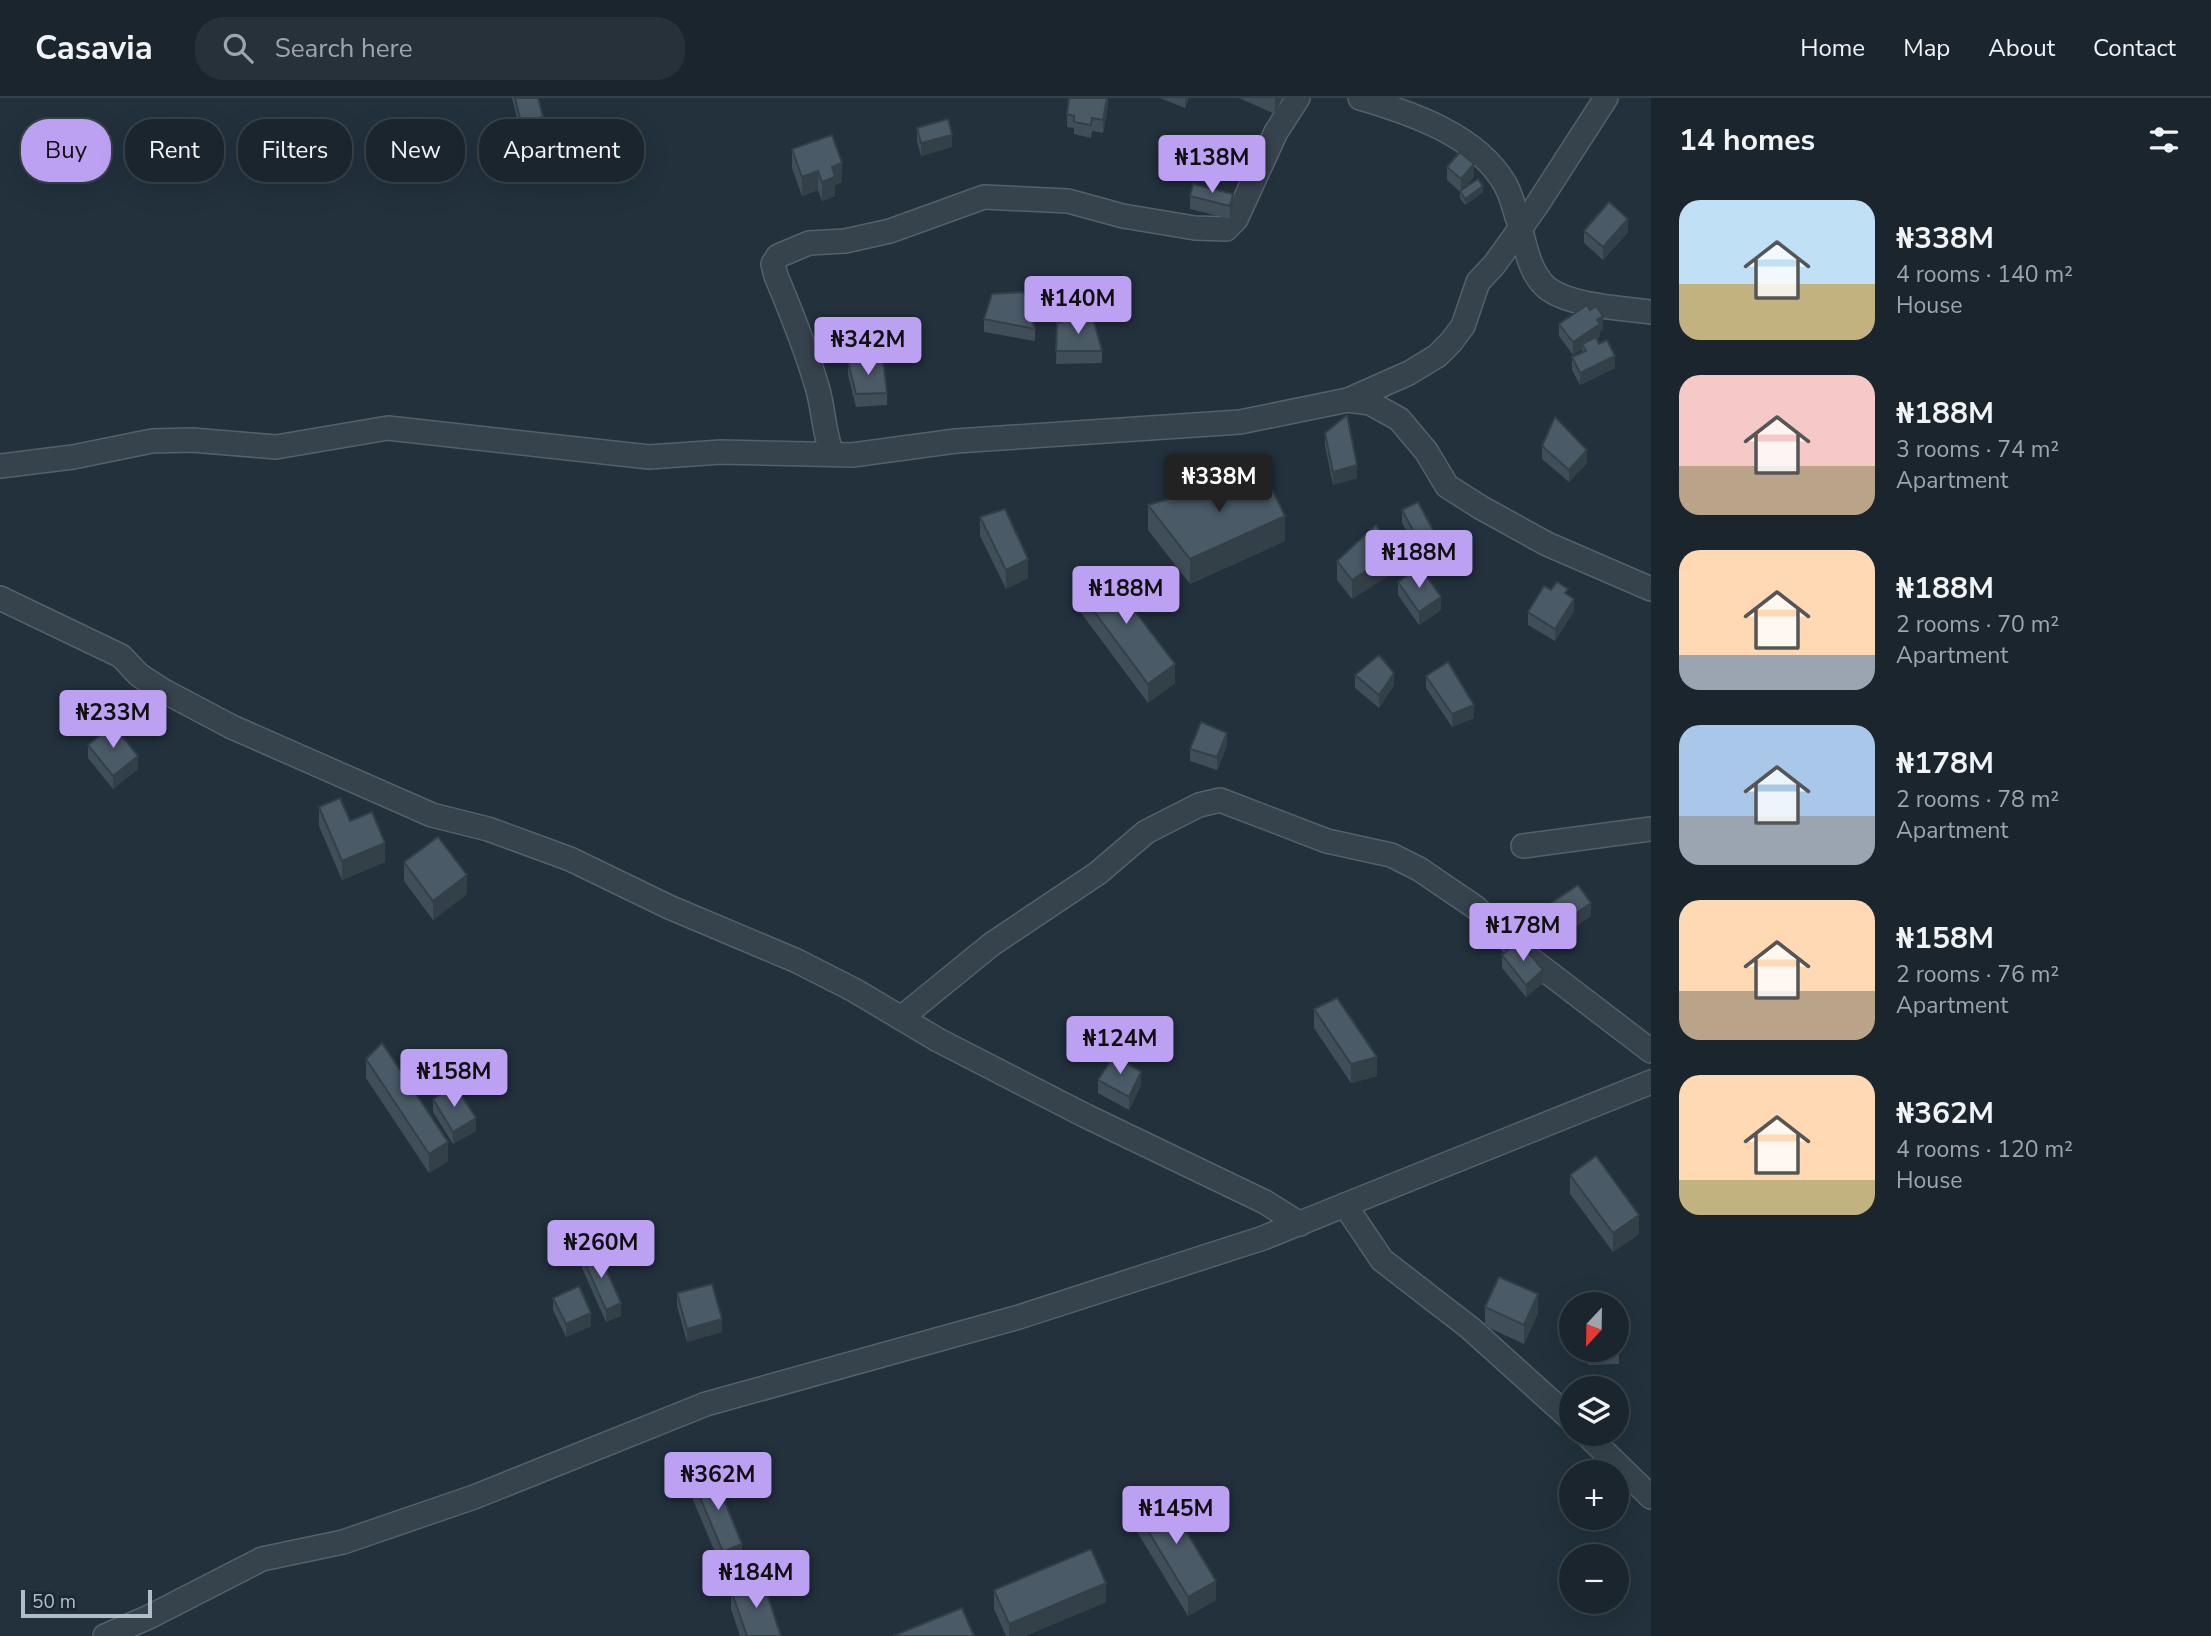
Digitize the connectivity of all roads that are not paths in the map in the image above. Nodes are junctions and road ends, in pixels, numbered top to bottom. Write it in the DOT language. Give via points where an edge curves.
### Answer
graph roads {
  1 [pos="1298,98"];
  2 [pos="1360,98"];
  3 [pos="1606,98"];
  4 [pos="1520,229"];
  5 [pos="1651,312"];
  6 [pos="1348,400"];
  7 [pos="832,454"];
  8 [pos="0,466"];
  9 [pos="1651,589"];
  10 [pos="0,598"];
  11 [pos="1651,829"];
  12 [pos="1523,846"];
  13 [pos="901,1018"];
  14 [pos="1651,1051"];
  15 [pos="1651,1082"];
  16 [pos="1345,1205"];
  17 [pos="1300,1224"];
  18 [pos="1559,1408"];
  19 [pos="1598,1446"];
  20 [pos="1651,1497"];
  21 [pos="104,1636"];
  1 -- 7 [label="street" via="1276,132 1236,219 1226,229 1123,216 1068,201 984,197 890,231 809,243 778,256 773,264 776,276 807,350"];
  2 -- 4 [label="street" via="1434,125 1469,145 1506,185"];
  3 -- 4 [label="street"];
  4 -- 5 [label="street" via="1530,263 1545,286 1560,296"];
  4 -- 6 [label="street" via="1478,282 1463,326 1437,356"];
  6 -- 7 [label="street" via="1240,422"];
  6 -- 9 [label="street" via="1370,403 1399,419 1447,486 1480,508 1547,544"];
  7 -- 8 [label="street" via="720,452 649,457 388,428 276,447 152,441"];
  10 -- 13 [label="street" via="121,656 162,690 232,727 432,815 570,859 797,961"];
  11 -- 12 [label="street"];
  13 -- 14 [label="street" via="992,944 1098,873 1146,832 1199,805 1220,800 1327,841 1391,855 1419,869 1475,907 1528,957"];
  13 -- 17 [label="street"];
  15 -- 16 [label="street"];
  16 -- 17 [label="street"];
  16 -- 18 [label="street" via="1382,1260 1470,1328"];
  17 -- 21 [label="street" via="1019,1317 706,1404 474,1497 343,1542 262,1559"];
  19 -- 20 [label="street"];
}
